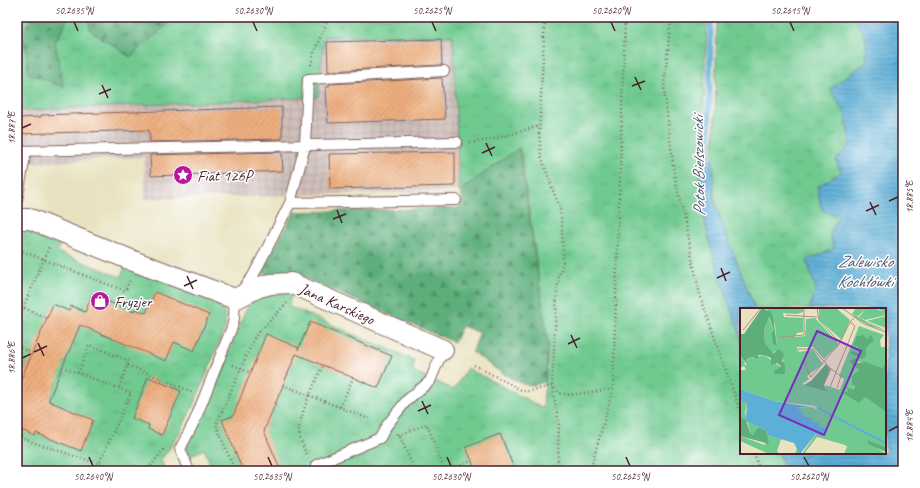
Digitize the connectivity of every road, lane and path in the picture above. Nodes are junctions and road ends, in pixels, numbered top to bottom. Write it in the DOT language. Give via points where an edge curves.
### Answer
graph roads {
  1 [pos="329,17"];
  2 [pos="545,17"];
  3 [pos="625,17"];
  4 [pos="671,17"];
  5 [pos="444,71"];
  6 [pos="308,79"];
  7 [pos="540,126"];
  8 [pos="457,142"];
  9 [pos="305,146"];
  10 [pos="21,151"];
  11 [pos="17,200"];
  12 [pos="456,200"];
  13 [pos="290,203"];
  14 [pos="17,219"];
  15 [pos="56,229"];
  16 [pos="19,250"];
  17 [pos="43,260"];
  18 [pos="133,271"];
  19 [pos="137,282"];
  20 [pos="300,288"];
  21 [pos="235,299"];
  22 [pos="17,305"];
  23 [pos="23,308"];
  24 [pos="47,318"];
  25 [pos="17,322"];
  26 [pos="17,346"];
  27 [pos="443,350"];
  28 [pos="32,353"];
  29 [pos="128,365"];
  30 [pos="323,365"];
  31 [pos="474,365"];
  32 [pos="62,367"];
  33 [pos="78,373"];
  34 [pos="353,378"];
  35 [pos="284,385"];
  36 [pos="552,386"];
  37 [pos="119,388"];
  38 [pos="196,389"];
  39 [pos="613,389"];
  40 [pos="310,396"];
  41 [pos="340,407"];
  42 [pos="740,411"];
  43 [pos="387,425"];
  44 [pos="17,435"];
  45 [pos="398,435"];
  46 [pos="166,447"];
  47 [pos="754,454"];
  48 [pos="472,461"];
  49 [pos="99,464"];
  50 [pos="316,465"];
  51 [pos="148,470"];
  52 [pos="445,470"];
  53 [pos="189,471"];
  54 [pos="235,471"];
  55 [pos="415,471"];
  56 [pos="439,471"];
  57 [pos="560,471"];
  58 [pos="591,471"];
  59 [pos="760,471"];
  1 -- 6 [label="path" via="314,52"];
  2 -- 7 [label="path"];
  3 -- 39 [label="path"];
  4 -- 42 [label="path" via="664,87 674,173 700,296"];
  5 -- 6 [label="lane"];
  6 -- 9 [label="lane"];
  7 -- 8 [label="path" via="494,139 468,144"];
  7 -- 36 [label="path" via="542,156 560,210 563,241 563,264 557,290"];
  8 -- 9 [label="lane"];
  9 -- 10 [label="lane"];
  9 -- 13 [label="lane"];
  10 -- 11 [label="lane"];
  12 -- 13 [label="lane"];
  13 -- 21 [label="lane" via="253,276"];
  14 -- 15 [label="street" via="30,219"];
  15 -- 17 [label="path"];
  15 -- 18 [label="street"];
  16 -- 17 [label="path"];
  17 -- 18 [label="path" via="125,291"];
  17 -- 23 [label="path"];
  18 -- 19 [label="path"];
  18 -- 21 [label="street"];
  20 -- 21 [label="street, Jana Karskiego" via="291,283 271,284"];
  20 -- 27 [label="street, Jana Karskiego"];
  20 -- 54 [label="path" via="255,336 216,425"];
  21 -- 53 [label="lane" via="232,327 195,420 180,449"];
  22 -- 23 [label="path"];
  23 -- 24 [label="path"];
  23 -- 25 [label="path"];
  26 -- 28 [label="path"];
  27 -- 43 [label="lane, Jana Karskiego" via="430,381 407,400"];
  29 -- 33 [label="path" via="129,361 89,345"];
  29 -- 37 [label="path"];
  29 -- 38 [label="path" via="191,391 193,396"];
  30 -- 40 [label="path"];
  31 -- 36 [label="path" via="523,391"];
  32 -- 33 [label="path"];
  33 -- 37 [label="path"];
  34 -- 41 [label="path"];
  35 -- 40 [label="path"];
  36 -- 39 [label="path" via="560,393 570,395"];
  36 -- 57 [label="path" via="559,423"];
  37 -- 49 [label="path" via="131,393"];
  39 -- 58 [label="path"];
  40 -- 41 [label="path"];
  40 -- 50 [label="path" via="299,433 312,467"];
  41 -- 43 [label="path"];
  43 -- 45 [label="path"];
  43 -- 50 [label="lane, Jana Karskiego" via="380,438"];
  44 -- 49 [label="path"];
  45 -- 52 [label="path" via="427,424"];
  45 -- 55 [label="path"];
  46 -- 51 [label="path"];
  47 -- 59 [label="path"];
  48 -- 52 [label="path"];
  49 -- 51 [label="path"];
  52 -- 56 [label="path"];
}
